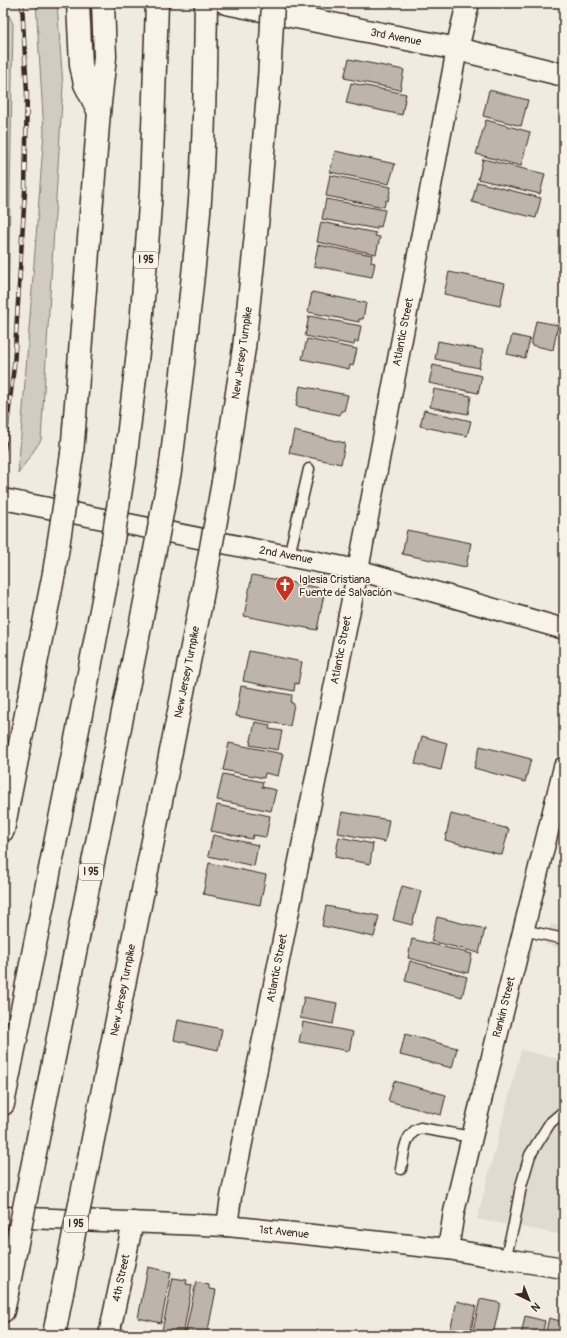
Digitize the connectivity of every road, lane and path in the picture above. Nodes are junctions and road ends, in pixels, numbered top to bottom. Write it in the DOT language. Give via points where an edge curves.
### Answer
graph roads {
  1 [pos="78,3"];
  2 [pos="103,3"];
  3 [pos="157,3"];
  4 [pos="206,3"];
  5 [pos="226,3"];
  6 [pos="273,3"];
  7 [pos="468,3"];
  8 [pos="457,49"];
  9 [pos="564,76"];
  10 [pos="99,112"];
  11 [pos="309,469"];
  12 [pos="3,499"];
  13 [pos="289,556"];
  14 [pos="358,570"];
  15 [pos="564,629"];
  16 [pos="564,767"];
  17 [pos="3,830"];
  18 [pos="523,930"];
  19 [pos="564,939"];
  20 [pos="3,1104"];
  21 [pos="564,1111"];
  22 [pos="472,1137"];
  23 [pos="401,1169"];
  24 [pos="3,1217"];
  25 [pos="133,1222"];
  26 [pos="227,1226"];
  27 [pos="448,1249"];
  28 [pos="505,1259"];
  29 [pos="564,1268"];
  30 [pos="5,1302"];
  31 [pos="54,1335"];
  32 [pos="109,1335"];
  1 -- 10 [label="main road" via="81,65 85,84"];
  2 -- 10 [label="main road" via="105,56"];
  3 -- 20 [label="main road, I 95, bridge" via="150,191 141,326 124,463 106,584"];
  4 -- 30 [label="main road, I 95, bridge" via="200,200 170,471"];
  5 -- 8 [label="main road, 3rd Avenue"];
  6 -- 31 [label="main road, New Jersey Turnpike / I 95, bridge" via="258,215 245,340 223,482"];
  7 -- 8 [label="main road, Atlantic Street"];
  8 -- 9 [label="main road, 3rd Avenue"];
  8 -- 14 [label="street, Atlantic Street"];
  10 -- 17 [label="main road, bridge" via="72,454 54,574"];
  11 -- 13 [label="lane"];
  12 -- 13 [label="street, 2nd Avenue"];
  13 -- 14 [label="street, 2nd Avenue"];
  14 -- 15 [label="street, 2nd Avenue"];
  14 -- 26 [label="street, Atlantic Street"];
  16 -- 18 [label="street, Rankin Street"];
  18 -- 19 [label="lane"];
  18 -- 22 [label="street, Rankin Street"];
  21 -- 28 [label="lane" via="550,1123 530,1155"];
  22 -- 23 [label="lane" via="420,1128 413,1131 408,1137"];
  22 -- 27 [label="street, Rankin Street"];
  24 -- 25 [label="street, 1st Avenue"];
  25 -- 26 [label="street, 1st Avenue"];
  25 -- 32 [label="street, 4th Street"];
  26 -- 27 [label="street, 1st Avenue"];
  27 -- 28 [label="street, 1st Avenue"];
  28 -- 29 [label="street, 1st Avenue"];
}
